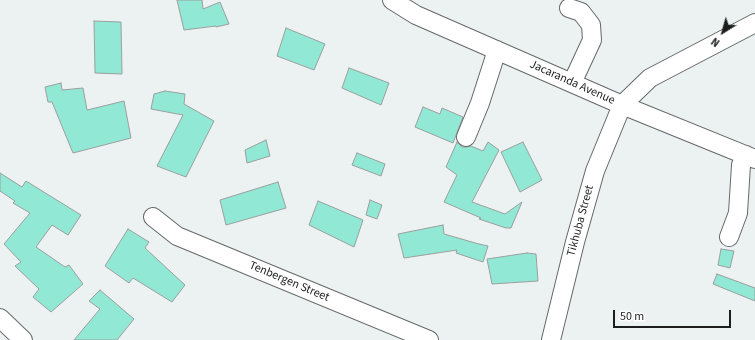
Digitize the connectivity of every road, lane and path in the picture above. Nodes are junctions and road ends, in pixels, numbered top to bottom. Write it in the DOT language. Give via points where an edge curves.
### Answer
graph roads {
  1 [pos="402,2"];
  2 [pos="569,8"];
  3 [pos="755,24"];
  4 [pos="497,50"];
  5 [pos="572,83"];
  6 [pos="622,105"];
  7 [pos="466,137"];
  8 [pos="750,157"];
  9 [pos="153,217"];
  10 [pos="729,236"];
  11 [pos="0,318"];
  12 [pos="23,340"];
  13 [pos="429,340"];
  14 [pos="550,340"];
  1 -- 4 [label="street, Jacaranda Avenue" via="416,15"];
  2 -- 5 [label="street" via="581,12 591,25 592,40"];
  3 -- 6 [label="street" via="650,78"];
  4 -- 5 [label="street, Jacaranda Avenue"];
  4 -- 7 [label="street" via="480,104"];
  5 -- 6 [label="street, Jacaranda Avenue"];
  6 -- 8 [label="street, Jacaranda Avenue"];
  6 -- 14 [label="street, Tikhuba Street" via="595,172"];
  8 -- 10 [label="street" via="741,165 738,213"];
  9 -- 13 [label="street, Tenbergen Street" via="177,236"];
  11 -- 12 [label="street"];
}
